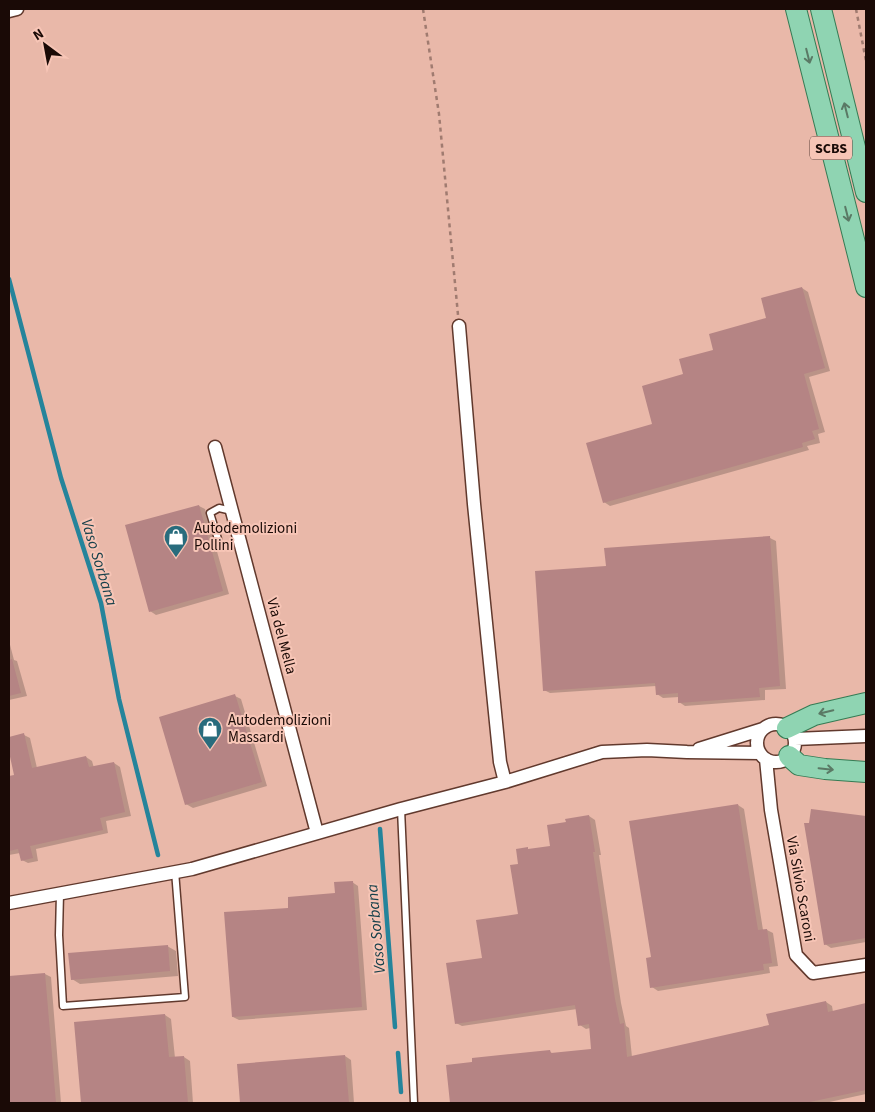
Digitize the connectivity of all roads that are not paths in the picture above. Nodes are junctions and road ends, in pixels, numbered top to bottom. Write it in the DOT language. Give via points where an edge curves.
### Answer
graph roads {
  1 [pos="17,9"];
  2 [pos="796,9"];
  3 [pos="821,9"];
  4 [pos="9,11"];
  5 [pos="866,192"];
  6 [pos="866,287"];
  7 [pos="459,326"];
  8 [pos="215,447"];
  9 [pos="232,511"];
  10 [pos="218,539"];
  11 [pos="866,703"];
  12 [pos="763,729"];
  13 [pos="866,736"];
  14 [pos="779,749"];
  15 [pos="687,752"];
  16 [pos="866,772"];
  17 [pos="505,782"];
  18 [pos="401,809"];
  19 [pos="317,833"];
  20 [pos="175,871"];
  21 [pos="60,893"];
  22 [pos="9,903"];
  23 [pos="866,964"];
  24 [pos="414,1103"];
  1 -- 4 [label="street"];
  2 -- 6 [label="main road, SCBS, one-way"];
  5 -- 3 [label="main road, SCBS, one-way"];
  7 -- 17 [label="street" via="500,762"];
  8 -- 9 [label="street, Via del Mella"];
  9 -- 10 [label="lane" via="219,508 210,513"];
  9 -- 19 [label="street, Via del Mella"];
  11 -- 14 [label="main road, one-way" via="814,715"];
  12 -- 14 [label="street, Via Silvio Scaroni" via="759,734 758,747"];
  12 -- 14 [label="street" via="781,725"];
  12 -- 15 [label="street"];
  13 -- 14 [label="street"];
  14 -- 15 [label="street"];
  14 -- 16 [label="main road, one-way" via="799,765"];
  14 -- 23 [label="street, Via Silvio Scaroni" via="771,810 796,955 813,973"];
  15 -- 17 [label="street" via="602,752"];
  17 -- 18 [label="street"];
  18 -- 19 [label="street"];
  18 -- 24 [label="lane"];
  19 -- 20 [label="street"];
  20 -- 21 [label="street"];
  20 -- 21 [label="lane" via="185,997 63,1006"];
  21 -- 22 [label="street"];
}
